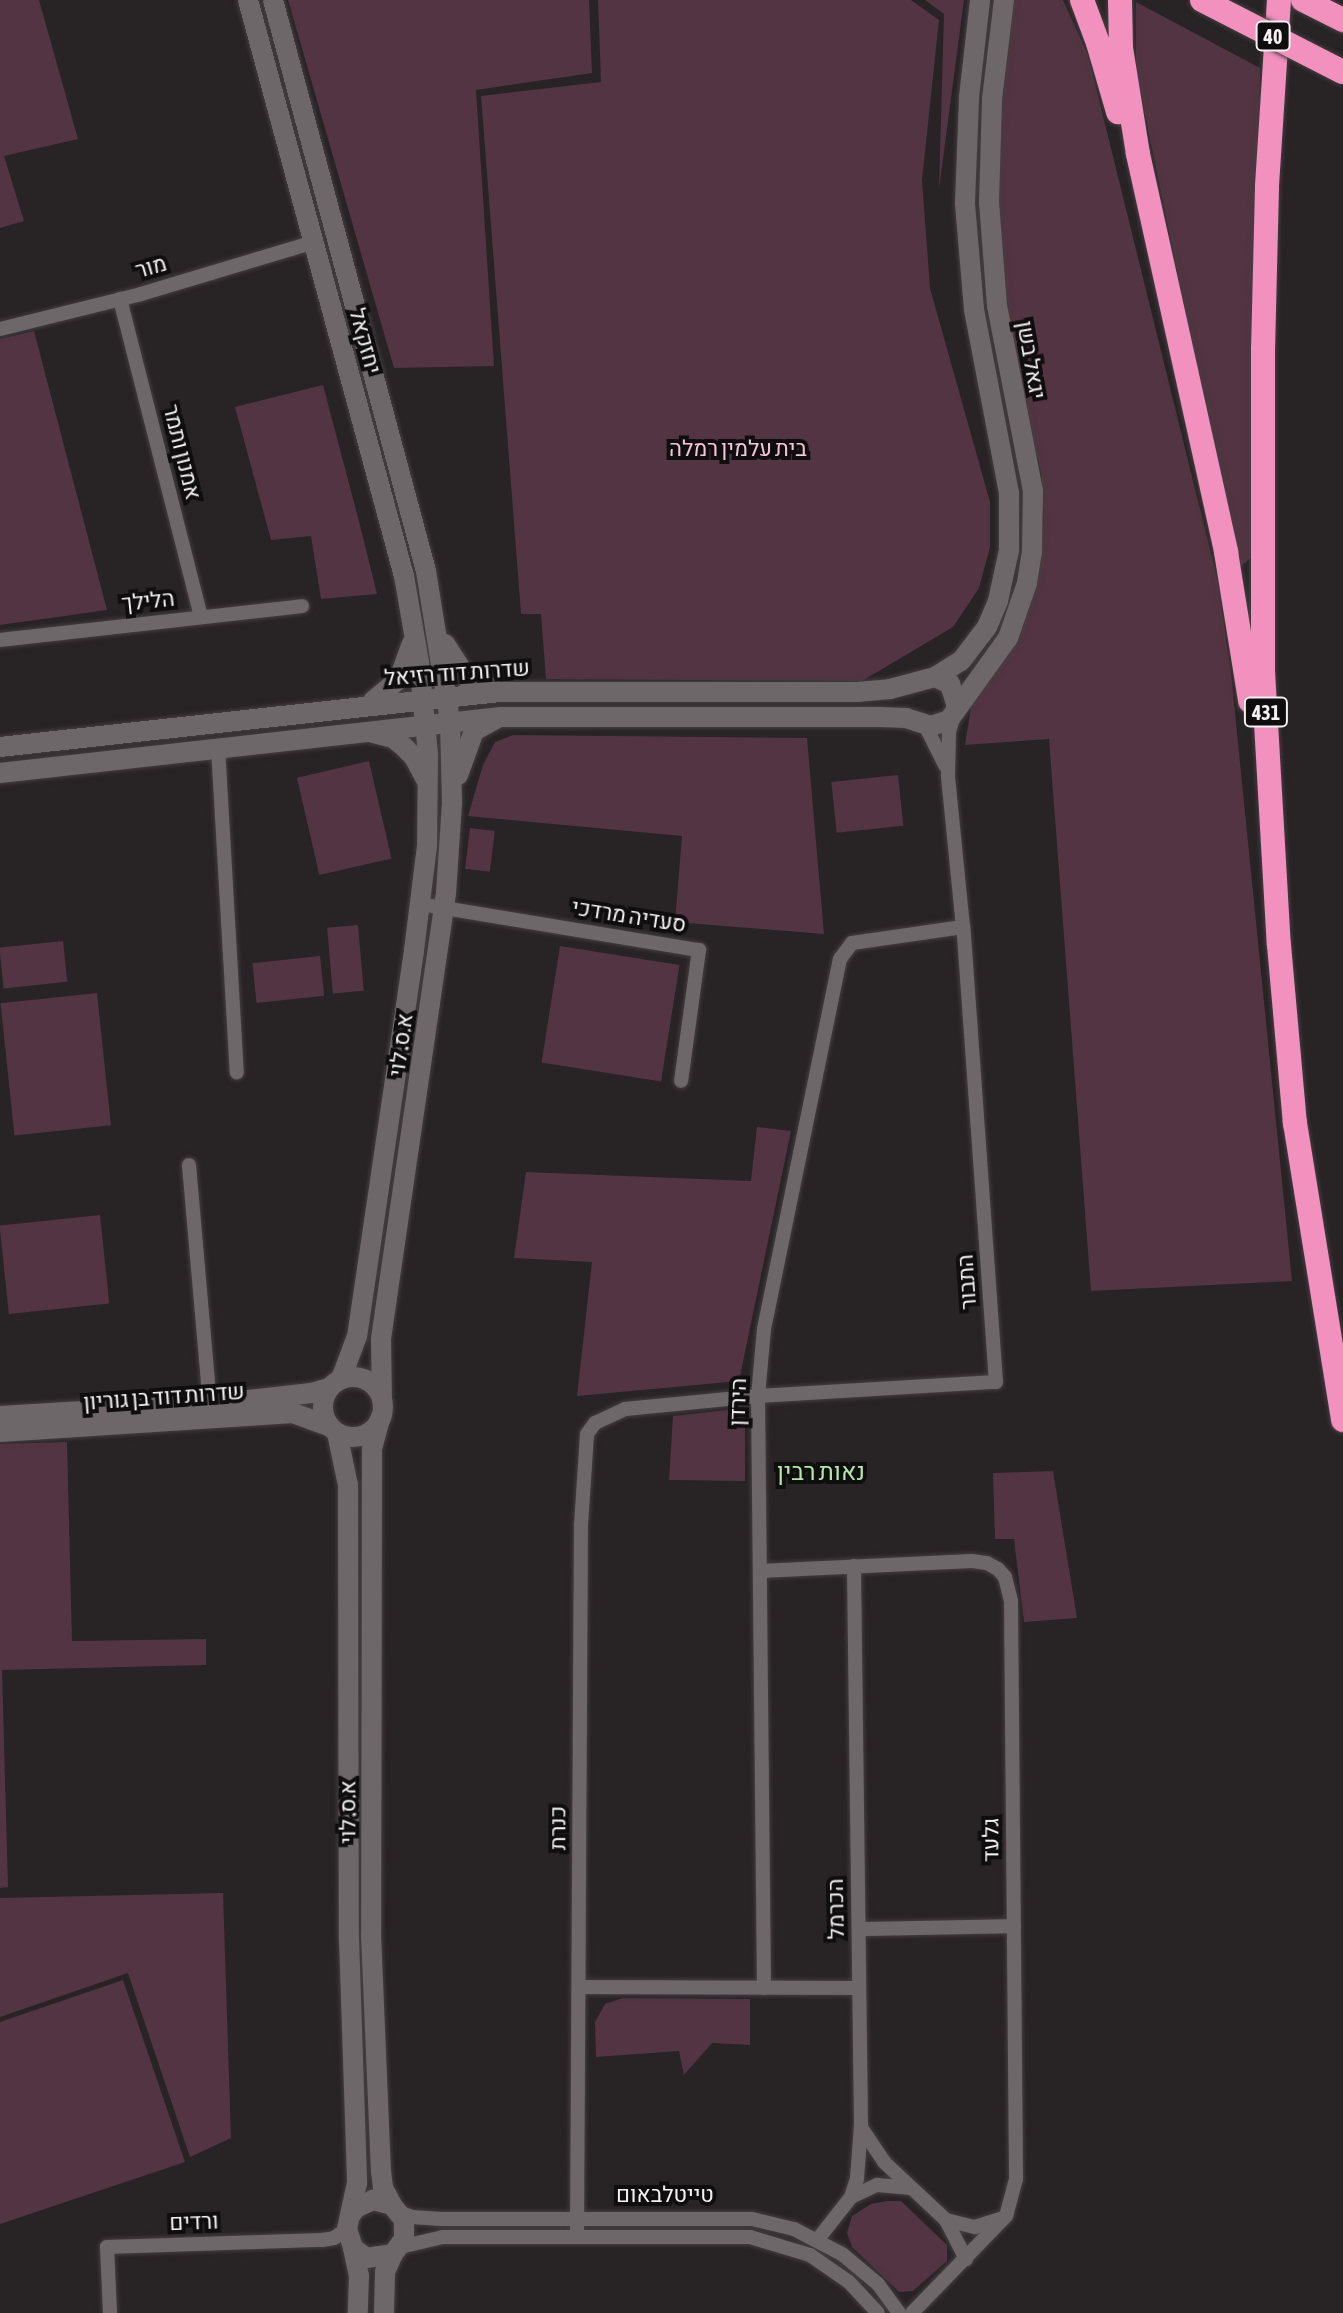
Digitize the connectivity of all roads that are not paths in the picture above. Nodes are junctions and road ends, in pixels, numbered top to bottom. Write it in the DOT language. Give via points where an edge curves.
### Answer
graph roads {
  1 [pos="248,0"];
  2 [pos="273,0"];
  3 [pos="980,0"];
  4 [pos="1004,0"];
  5 [pos="1082,0"];
  6 [pos="1120,0"];
  7 [pos="1202,0"];
  8 [pos="1279,0"];
  9 [pos="1303,0"];
  10 [pos="1343,20"];
  11 [pos="1343,72"];
  12 [pos="314,242"];
  13 [pos="1168,290"];
  14 [pos="120,299"];
  15 [pos="0,329"];
  16 [pos="302,606"];
  17 [pos="201,617"];
  18 [pos="436,628"];
  19 [pos="414,637"];
  20 [pos="0,640"];
  21 [pos="927,679"];
  22 [pos="507,692"];
  23 [pos="446,696"];
  24 [pos="423,698"];
  25 [pos="370,704"];
  26 [pos="955,711"];
  27 [pos="501,717"];
  28 [pos="450,721"];
  29 [pos="425,723"];
  30 [pos="921,723"];
  31 [pos="364,730"];
  32 [pos="0,747"];
  33 [pos="218,747"];
  34 [pos="0,773"];
  35 [pos="948,777"];
  36 [pos="428,785"];
  37 [pos="452,803"];
  38 [pos="420,904"];
  39 [pos="444,908"];
  40 [pos="963,927"];
  41 [pos="1287,1045"];
  42 [pos="237,1072"];
  43 [pos="681,1081"];
  44 [pos="189,1165"];
  45 [pos="335,1383"];
  46 [pos="758,1396"];
  47 [pos="210,1403"];
  48 [pos="381,1409"];
  49 [pos="0,1416"];
  50 [pos="1343,1420"];
  51 [pos="595,1423"];
  52 [pos="333,1429"];
  53 [pos="0,1432"];
  54 [pos="854,1566"];
  55 [pos="760,1571"];
  56 [pos="1014,1926"];
  57 [pos="859,1929"];
  58 [pos="579,1987"];
  59 [pos="764,1988"];
  60 [pos="859,1988"];
  61 [pos="861,2125"];
  62 [pos="911,2188"];
  63 [pos="851,2197"];
  64 [pos="396,2208"];
  65 [pos="1006,2216"];
  66 [pos="577,2218"];
  67 [pos="946,2220"];
  68 [pos="350,2231"];
  69 [pos="577,2236"];
  70 [pos="818,2239"];
  71 [pos="396,2251"];
  72 [pos="966,2259"];
  73 [pos="110,2313"];
  74 [pos="358,2313"];
  75 [pos="384,2313"];
  76 [pos="878,2313"];
  77 [pos="899,2313"];
  78 [pos="912,2313"];
  1 -- 12 [label="main road, יחזקאל"];
  2 -- 18 [label="main road, יחזקאל" via="416,533"];
  3 -- 21 [label="main road" via="965,203 974,309 1011,520 1004,577 987,627 961,661"];
  4 -- 26 [label="main road, יגאל בשן" via="992,99 989,202 999,320 1033,491 1032,552 1024,596 1008,638"];
  5 -- 13 [label="highway"];
  6 -- 13 [label="highway" via="1127,88"];
  7 -- 11 [label="highway, 40, bridge"];
  8 -- 41 [label="highway, 431" via="1267,187 1261,505 1263,671"];
  9 -- 10 [label="highway, 40"];
  12 -- 14 [label="street, מור"];
  12 -- 19 [label="main road, יחזקאל" via="394,539"];
  13 -- 41 [label="highway" via="1246,664"];
  14 -- 15 [label="street, מור"];
  14 -- 17 [label="street, אמנון ותמר"];
  16 -- 17 [label="street, הלילך"];
  17 -- 20 [label="street, הלילך"];
  18 -- 22 [label="main road" via="467,678"];
  18 -- 23 [label="main road, יחזקאל"];
  19 -- 24 [label="main road, יחזקאל"];
  19 -- 25 [label="main road" via="399,679"];
  21 -- 22 [label="main road, שדרות דוד רזיאל" via="857,692"];
  21 -- 26 [label="main road" via="955,690"];
  21 -- 30 [label="main road" via="908,701"];
  22 -- 23 [label="main road, שדרות דוד רזיאל"];
  23 -- 24 [label="main road, שדרות דוד רזיאל"];
  23 -- 28 [label="main road, א.ס. לוי"];
  24 -- 25 [label="main road, שדרות דוד רזיאל"];
  24 -- 29 [label="main road, א.ס. לוי"];
  25 -- 32 [label="main road, שדרות דוד רזיאל"];
  26 -- 30 [label="main road" via="944,724"];
  26 -- 35 [label="street, התבור"];
  27 -- 28 [label="main road"];
  27 -- 30 [label="main road" via="880,717"];
  27 -- 37 [label="main road" via="474,731 467,743"];
  28 -- 29 [label="main road"];
  28 -- 37 [label="main road, א.ס. לוי"];
  29 -- 31 [label="main road"];
  29 -- 36 [label="main road, א.ס. לוי"];
  30 -- 35 [label="street, התבור"];
  31 -- 33 [label="main road"];
  31 -- 36 [label="main road" via="404,747"];
  33 -- 34 [label="main road"];
  33 -- 42 [label="street"];
  35 -- 40 [label="street, התבור"];
  36 -- 38 [label="main road, א.ס. לוי"];
  37 -- 39 [label="main road, א.ס. לוי"];
  38 -- 39 [label="street, סעדיה מרדכי"];
  38 -- 45 [label="main road, א.ס. לוי" via="357,1336"];
  39 -- 43 [label="street, סעדיה מרדכי" via="699,950"];
  39 -- 48 [label="main road, א.ס. לוי" via="381,1339"];
  40 -- 46 [label="street, הירדן" via="852,943 840,959 764,1329"];
  40 -- 46 [label="street, התבור" via="996,1382"];
  41 -- 50 [label="highway, 431"];
  44 -- 47 [label="street"];
  45 -- 47 [label="main road, שדרות דוד בן גוריון" via="311,1393"];
  45 -- 48 [label="main road" via="361,1378 378,1390"];
  45 -- 52 [label="main road" via="323,1407"];
  46 -- 51 [label="street, התבור" via="625,1409"];
  46 -- 55 [label="street, הירדן"];
  47 -- 49 [label="main road, שדרות דוד בן גוריון"];
  48 -- 52 [label="main road" via="375,1427 357,1437"];
  48 -- 64 [label="main road, א.ס. לוי" via="372,1449 371,1934 381,2171"];
  51 -- 58 [label="street, כנרת" via="584,1448 581,1525"];
  52 -- 53 [label="main road, שדרות דוד בן גוריון" via="293,1413"];
  52 -- 68 [label="main road, א.ס. לוי" via="348,1485 349,1938 357,2183"];
  54 -- 55 [label="street, גלעד"];
  54 -- 56 [label="street, גלעד" via="972,1561 987,1563 1005,1577 1011,1612"];
  54 -- 57 [label="street, הכרמל"];
  55 -- 59 [label="street, הירדן"];
  56 -- 57 [label="street"];
  56 -- 65 [label="street, גלעד" via="1016,2179"];
  57 -- 60 [label="street, הכרמל"];
  58 -- 59 [label="street"];
  58 -- 66 [label="street, כנרת"];
  59 -- 60 [label="street"];
  60 -- 61 [label="street, הכרמל"];
  61 -- 62 [label="street" via="875,2151"];
  61 -- 63 [label="street, הכרמל"];
  62 -- 63 [label="street" via="877,2185"];
  62 -- 67 [label="street"];
  63 -- 70 [label="street, הכרמל"];
  64 -- 66 [label="street, טייטלבאום" via="421,2218"];
  64 -- 68 [label="main road" via="373,2200 356,2208"];
  64 -- 71 [label="main road" via="406,2229"];
  65 -- 67 [label="street" via="975,2227"];
  65 -- 72 [label="street, גלעד"];
  66 -- 69 [label="street, כנרת"];
  66 -- 70 [label="street, טייטלבאום" via="752,2219"];
  67 -- 72 [label="street"];
  68 -- 71 [label="main road" via="376,2259"];
  68 -- 73 [label="street, ורדים" via="322,2240 107,2247"];
  68 -- 74 [label="main road, א.ס. לוי" via="359,2276"];
  69 -- 71 [label="street, טייטלבאום" via="443,2237"];
  69 -- 76 [label="street, טייטלבאום" via="726,2235 767,2241 810,2255 832,2269"];
  70 -- 77 [label="street, טייטלבאום" via="878,2284"];
  71 -- 75 [label="main road" via="385,2272"];
  72 -- 78 [label="street, גלעד"];
}
